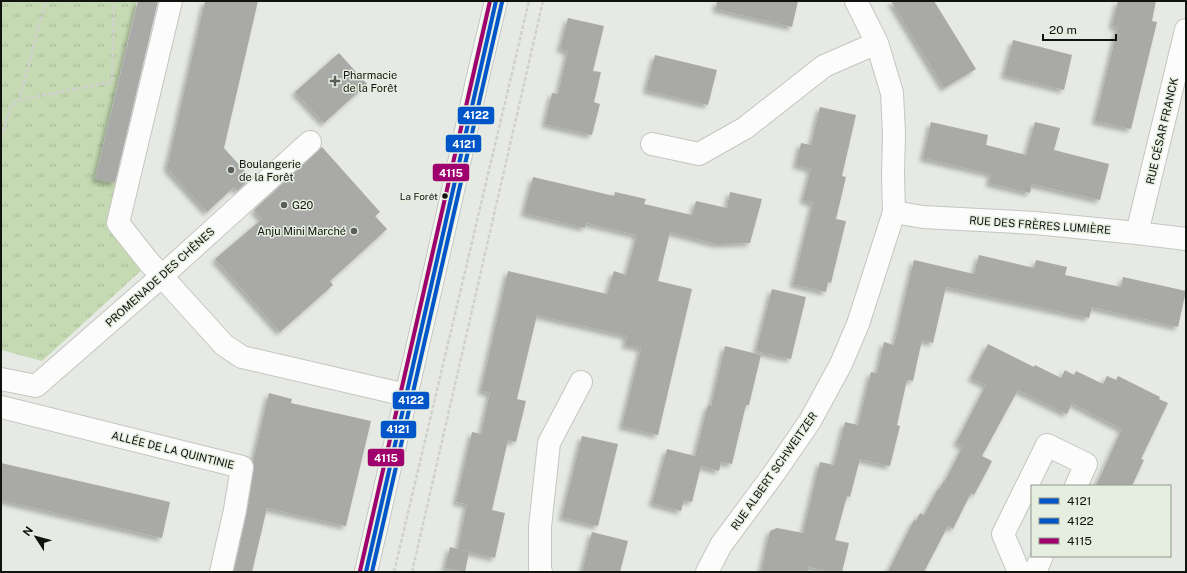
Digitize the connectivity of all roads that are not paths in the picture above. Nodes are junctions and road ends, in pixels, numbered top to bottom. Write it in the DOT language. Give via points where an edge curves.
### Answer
graph roads {
  1 [pos="170,1"];
  2 [pos="496,1"];
  3 [pos="856,1"];
  4 [pos="1186,30"];
  5 [pos="877,43"];
  6 [pos="310,142"];
  7 [pos="652,144"];
  8 [pos="894,212"];
  9 [pos="1137,233"];
  10 [pos="1186,240"];
  11 [pos="162,276"];
  12 [pos="1,378"];
  13 [pos="581,382"];
  14 [pos="406,395"];
  15 [pos="1,407"];
  16 [pos="1076,485"];
  17 [pos="1042,557"];
  18 [pos="221,572"];
  19 [pos="366,572"];
  20 [pos="542,572"];
  21 [pos="707,572"];
  22 [pos="1019,572"];
  23 [pos="1035,572"];
  1 -- 11 [label="street" via="118,223"];
  2 -- 14 [label="street"];
  3 -- 5 [label="street, RUE ALBERT SCHWEITZER"];
  4 -- 9 [label="street, RUE CÉSAR FRANCK"];
  5 -- 7 [label="street" via="824,66 745,128 699,154"];
  5 -- 8 [label="street, RUE ALBERT SCHWEITZER" via="892,93"];
  6 -- 11 [label="street, PROMENADE DES CHÊNES"];
  8 -- 9 [label="street, RUE DES FRÈRES LUMIÈRE" via="923,217 1035,222"];
  8 -- 21 [label="street, RUE ALBERT SCHWEITZER" via="858,324 841,364 810,421 721,545"];
  9 -- 10 [label="street, RUE DES FRÈRES LUMIÈRE"];
  11 -- 12 [label="street, PROMENADE DES CHÊNES" via="36,386"];
  11 -- 14 [label="street" via="224,345 242,358"];
  13 -- 20 [label="street" via="549,443 540,527"];
  14 -- 19 [label="street"];
  15 -- 18 [label="street, ALLÉE DE LA QUINTINIE" via="242,467"];
  16 -- 22 [label="street" via="1086,464 1047,445 1003,534"];
  17 -- 23 [label="street"];
}
